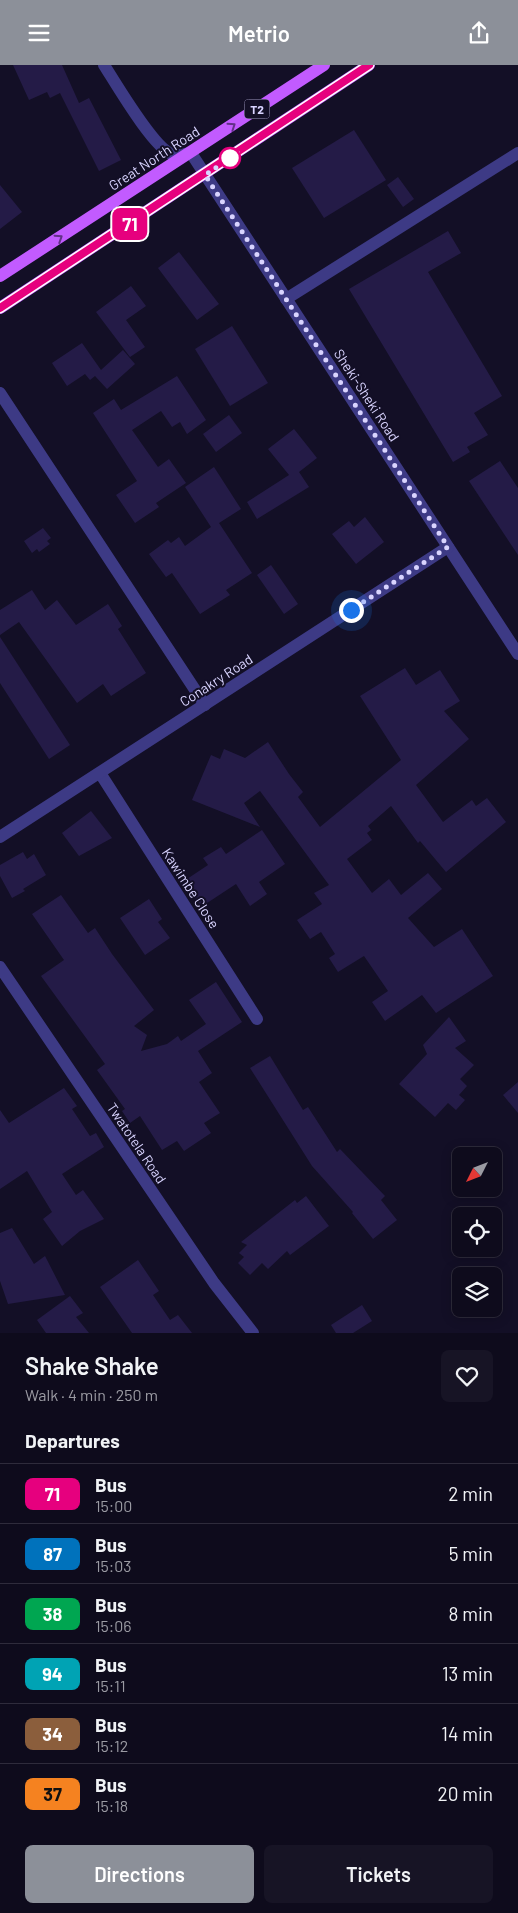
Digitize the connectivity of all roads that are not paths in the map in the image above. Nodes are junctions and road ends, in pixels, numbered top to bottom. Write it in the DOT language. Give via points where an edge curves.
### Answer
graph roads {
  1 [pos="104,65"];
  2 [pos="324,65"];
  3 [pos="369,65"];
  4 [pos="191,153"];
  5 [pos="518,153"];
  6 [pos="205,175"];
  7 [pos="0,277"];
  8 [pos="286,299"];
  9 [pos="0,308"];
  10 [pos="0,393"];
  11 [pos="448,547"];
  12 [pos="516,647"];
  13 [pos="205,705"];
  14 [pos="100,773"];
  15 [pos="0,837"];
  16 [pos="0,967"];
  17 [pos="257,1019"];
  18 [pos="253,1333"];
  1 -- 4 [label="street" via="164,149 172,154"];
  4 -- 2 [label="main road, Great North Road / T2, one-way"];
  3 -- 6 [label="main road, T2"];
  4 -- 6 [label="street, Sheki-Sheki Road"];
  7 -- 4 [label="main road, Great North Road / T2, one-way"];
  5 -- 8 [label="street"];
  6 -- 8 [label="street, Sheki-Sheki Road"];
  6 -- 9 [label="main road, T2"];
  8 -- 11 [label="street, Sheki-Sheki Road"];
  10 -- 13 [label="street"];
  11 -- 12 [label="street, Sheki-Sheki Road"];
  11 -- 13 [label="street, Conakry Road"];
  13 -- 14 [label="street, Conakry Road"];
  14 -- 15 [label="street, Conakry Road"];
  14 -- 17 [label="street, Kawimbe Close"];
  16 -- 18 [label="street, Twatotela Road" via="214,1283"];
}
